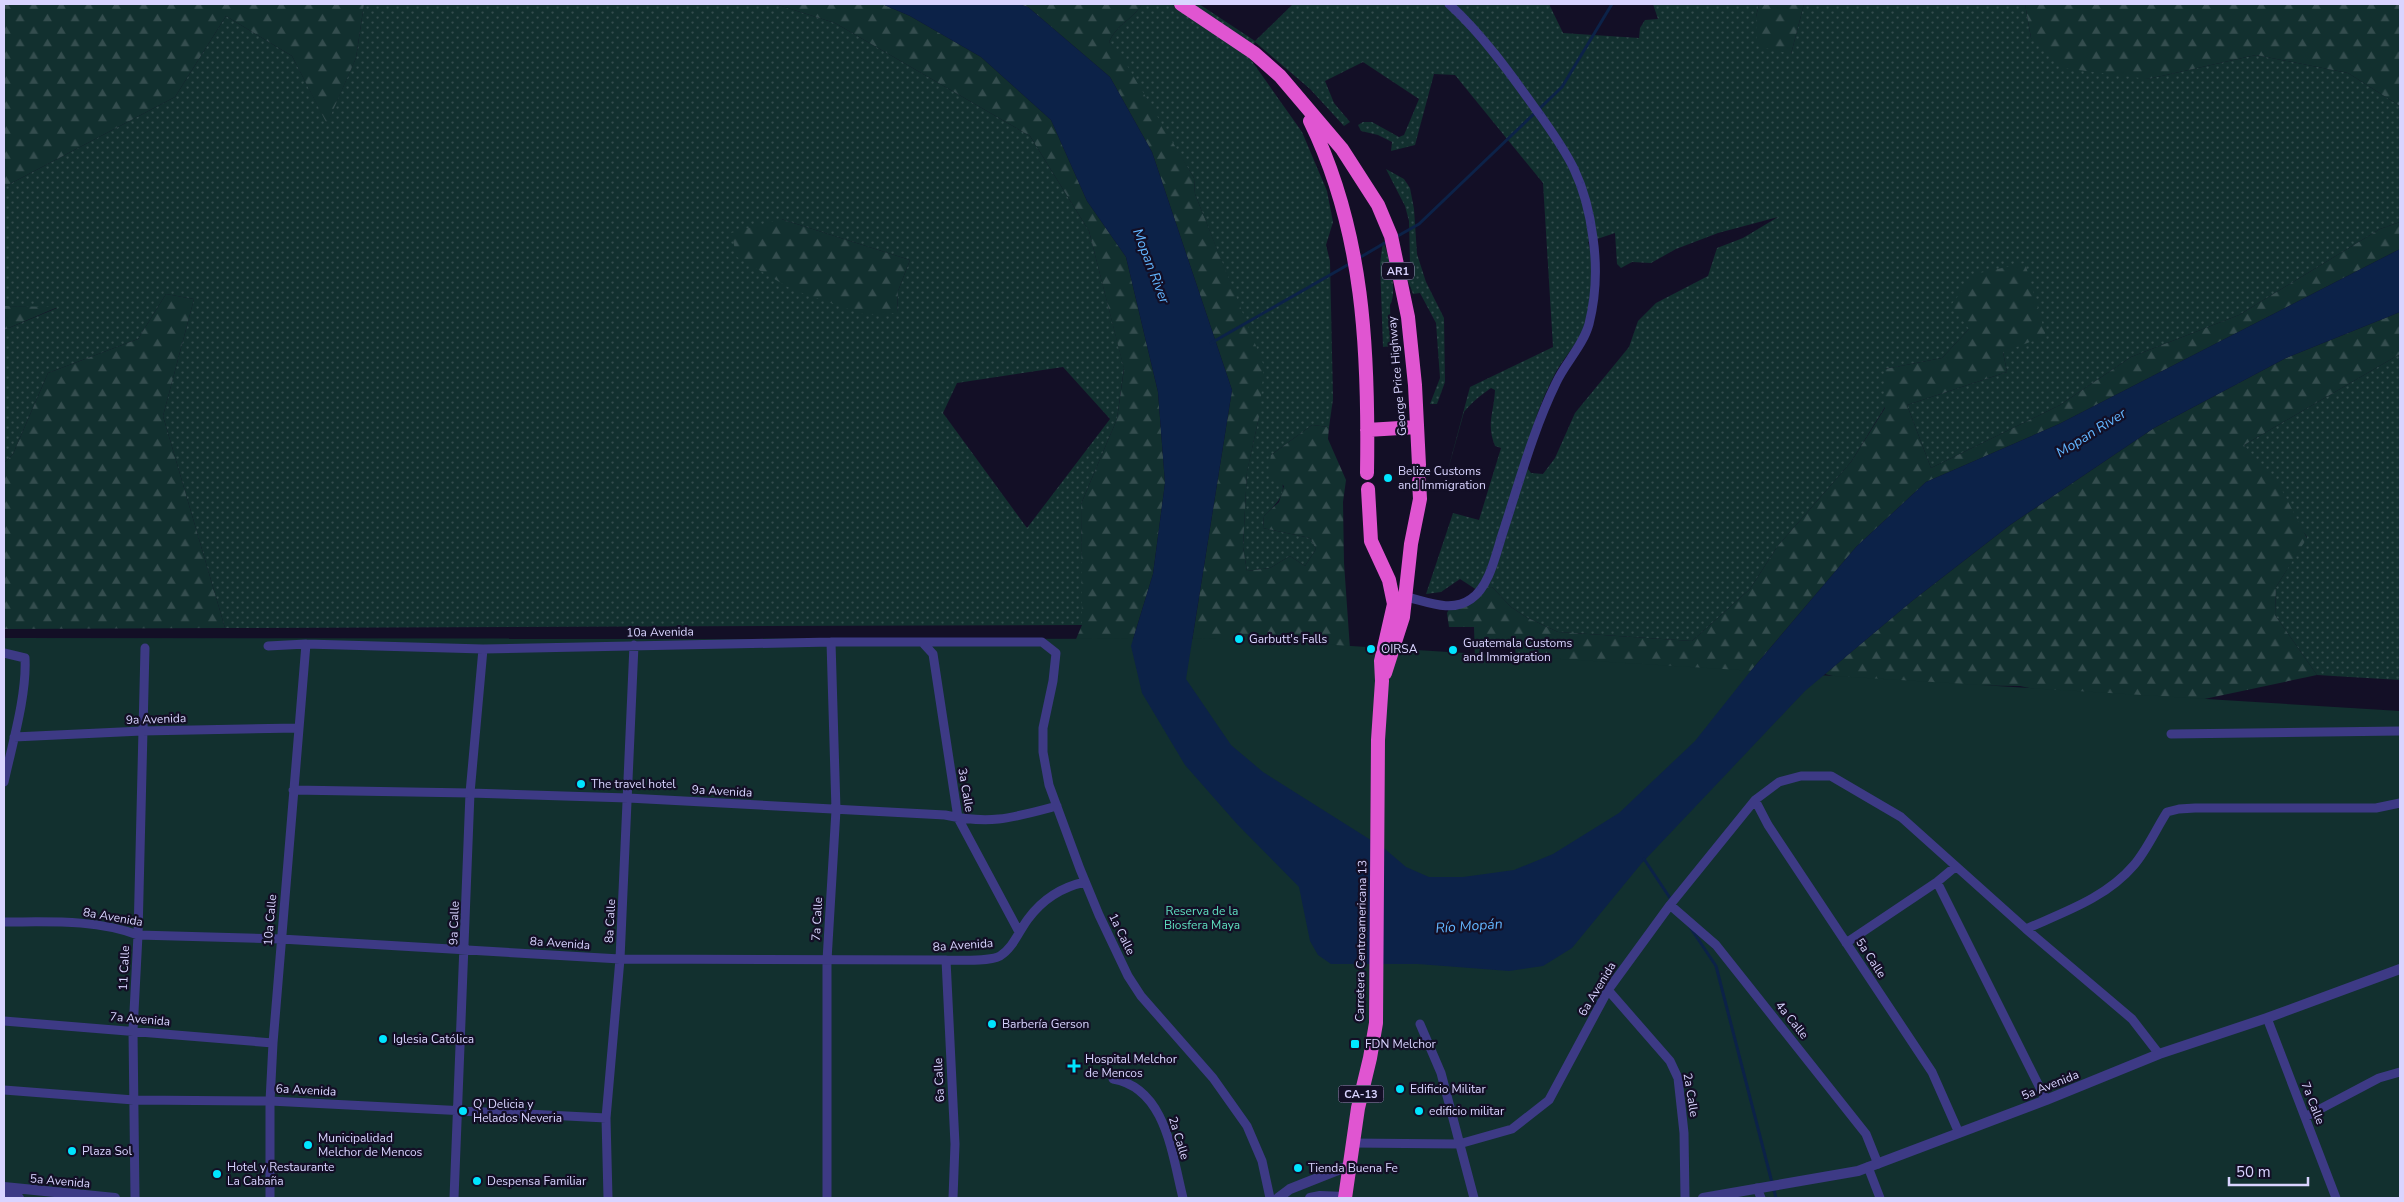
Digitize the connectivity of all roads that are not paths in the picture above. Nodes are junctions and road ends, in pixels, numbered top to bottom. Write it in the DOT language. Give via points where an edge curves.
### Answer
graph roads {
  1 [pos="1181,4"];
  2 [pos="1449,4"];
  3 [pos="1302,105"];
  4 [pos="1417,427"];
  5 [pos="1367,430"];
  6 [pos="1418,465"];
  7 [pos="1367,473"];
  8 [pos="1419,481"];
  9 [pos="1368,489"];
  10 [pos="1399,596"];
  11 [pos="831,642"];
  12 [pos="922,642"];
  13 [pos="306,644"];
  14 [pos="634,645"];
  15 [pos="268,646"];
  16 [pos="145,648"];
  17 [pos="1052,648"];
  18 [pos="483,649"];
  19 [pos="4,653"];
  20 [pos="298,728"];
  21 [pos="142,731"];
  22 [pos="2400,731"];
  23 [pos="2171,734"];
  24 [pos="14,737"];
  25 [pos="4,782"];
  26 [pos="293,790"];
  27 [pos="470,792"];
  28 [pos="628,798"];
  29 [pos="1755,800"];
  30 [pos="2400,803"];
  31 [pos="1057,806"];
  32 [pos="836,810"];
  33 [pos="958,818"];
  34 [pos="1955,867"];
  35 [pos="1085,882"];
  36 [pos="1937,882"];
  37 [pos="1670,905"];
  38 [pos="4,922"];
  39 [pos="2026,930"];
  40 [pos="1019,932"];
  41 [pos="138,935"];
  42 [pos="281,939"];
  43 [pos="1846,943"];
  44 [pos="465,949"];
  45 [pos="620,959"];
  46 [pos="827,960"];
  47 [pos="946,960"];
  48 [pos="2400,969"];
  49 [pos="1608,990"];
  50 [pos="2267,1018"];
  51 [pos="4,1021"];
  52 [pos="1420,1024"];
  53 [pos="133,1031"];
  54 [pos="273,1043"];
  55 [pos="2159,1054"];
  56 [pos="2400,1072"];
  57 [pos="1112,1079"];
  58 [pos="4,1090"];
  59 [pos="134,1100"];
  60 [pos="2046,1100"];
  61 [pos="270,1101"];
  62 [pos="459,1110"];
  63 [pos="2305,1117"];
  64 [pos="606,1118"];
  65 [pos="1959,1133"];
  66 [pos="1351,1143"];
  67 [pos="1459,1144"];
  68 [pos="1878,1164"];
  69 [pos="1348,1166"];
  70 [pos="1868,1167"];
  71 [pos="4,1187"];
  72 [pos="1757,1188"];
  73 [pos="4,1196"];
  74 [pos="47,1196"];
  75 [pos="20,1198"];
  76 [pos="114,1198"];
  77 [pos="135,1198"];
  78 [pos="270,1198"];
  79 [pos="454,1198"];
  80 [pos="608,1198"];
  81 [pos="827,1198"];
  82 [pos="953,1198"];
  83 [pos="1183,1198"];
  84 [pos="1270,1198"];
  85 [pos="1278,1198"];
  86 [pos="1310,1198"];
  87 [pos="1345,1198"];
  88 [pos="1474,1198"];
  89 [pos="1684,1198"];
  90 [pos="1703,1198"];
  91 [pos="1762,1198"];
  92 [pos="1880,1198"];
  93 [pos="2336,1198"];
  1 -- 3 [label="highway, George Price Highway / AR1" via="1254,53 1280,76"];
  2 -- 10 [label="street" via="1487,43 1574,169 1586,200 1593,238 1594,295 1588,326 1549,399 1497,551 1480,590 1471,600 1456,606"];
  3 -- 4 [label="highway, George Price Highway / AR1" via="1356,168 1386,220 1408,317"];
  3 -- 5 [label="highway, George Price Highway / AR1" via="1335,179 1355,253 1362,310"];
  4 -- 5 [label="highway"];
  4 -- 6 [label="highway, George Price Highway / AR1"];
  5 -- 7 [label="highway, George Price Highway / AR1"];
  8 -- 10 [label="highway" via="1420,499"];
  9 -- 10 [label="highway" via="1371,541"];
  10 -- 66 [label="highway, Carretera Centroamericana 13 / CA-13" via="1382,681 1378,740 1378,989 1374,1040"];
  11 -- 12 [label="street, 10a Avenida"];
  11 -- 14 [label="street, 10a Avenida"];
  11 -- 32 [label="street, 7a Calle"];
  12 -- 17 [label="street, 10a Avenida" via="1042,642"];
  12 -- 33 [label="street, 3a Calle" via="933,654"];
  13 -- 15 [label="street, 10a Avenida"];
  13 -- 18 [label="street, 10a Avenida"];
  13 -- 20 [label="street, 10a Calle"];
  14 -- 18 [label="street, 10a Avenida"];
  14 -- 28 [label="street, 8a Calle"];
  16 -- 21 [label="street, 11 Calle"];
  17 -- 31 [label="street, 1a Calle" via="1056,653 1042,740 1047,776"];
  18 -- 27 [label="street, 9a Calle"];
  19 -- 24 [label="street" via="25,658 26,669"];
  20 -- 21 [label="street, 9a Avenida"];
  20 -- 26 [label="street, 10a Calle"];
  21 -- 24 [label="street, 9a Avenida"];
  21 -- 41 [label="street, 11 Calle"];
  22 -- 23 [label="street"];
  24 -- 25 [label="street"];
  26 -- 27 [label="street, 9a Avenida"];
  26 -- 42 [label="street, 10a Calle"];
  27 -- 28 [label="street, 9a Avenida"];
  27 -- 44 [label="street, 9a Calle"];
  28 -- 32 [label="street, 9a Avenida"];
  28 -- 45 [label="street, 8a Calle"];
  29 -- 34 [label="street, 6a Avenida" via="1778,782 1801,776 1832,776 1901,817"];
  29 -- 37 [label="street, 6a Avenida"];
  29 -- 43 [label="street, 5a Calle"];
  30 -- 39 [label="street" via="2376,808 2179,808 2167,812 2135,864 2117,882 2087,902"];
  31 -- 33 [label="street, 9a Avenida" via="983,822"];
  31 -- 35 [label="street, 1a Calle"];
  32 -- 33 [label="street, 9a Avenida"];
  32 -- 46 [label="street, 7a Calle"];
  33 -- 40 [label="street, 3a Calle"];
  34 -- 36 [label="street"];
  34 -- 39 [label="street"];
  35 -- 40 [label="street, 8a Avenida" via="1053,894 1028,918"];
  35 -- 84 [label="street, 1a Calle" via="1128,976 1141,996 1214,1078 1247,1126 1262,1162"];
  36 -- 43 [label="street"];
  36 -- 60 [label="street"];
  37 -- 49 [label="street, 6a Avenida"];
  37 -- 68 [label="street, 4a Calle" via="1716,945 1866,1134"];
  38 -- 41 [label="street, 8a Avenida" via="90,924"];
  39 -- 55 [label="street" via="2132,1018"];
  40 -- 47 [label="street, 8a Avenida" via="999,956"];
  41 -- 42 [label="street, 8a Avenida"];
  41 -- 53 [label="street, 11 Calle"];
  42 -- 44 [label="street, 8a Avenida"];
  42 -- 54 [label="street, 10a Calle"];
  43 -- 65 [label="street, 5a Calle" via="1932,1072"];
  44 -- 45 [label="street, 8a Avenida"];
  44 -- 62 [label="street, 9a Calle"];
  45 -- 46 [label="street, 8a Avenida"];
  45 -- 64 [label="street, 8a Calle"];
  46 -- 47 [label="street, 8a Avenida"];
  46 -- 81 [label="street, 7a Calle"];
  47 -- 82 [label="street, 6a Calle" via="955,1144"];
  48 -- 50 [label="street, 5a Avenida"];
  49 -- 67 [label="street, 6a Avenida" via="1549,1100 1512,1129"];
  49 -- 89 [label="street, 2a Calle" via="1670,1061 1678,1078 1684,1133"];
  50 -- 55 [label="street, 5a Avenida"];
  50 -- 63 [label="street, 7a Calle"];
  51 -- 53 [label="street, 7a Avenida"];
  52 -- 67 [label="street" via="1441,1073"];
  53 -- 54 [label="street, 7a Avenida"];
  53 -- 59 [label="street, 11 Calle"];
  54 -- 61 [label="street, 10a Calle"];
  55 -- 60 [label="street, 5a Avenida"];
  56 -- 63 [label="street" via="2379,1078"];
  57 -- 83 [label="street, 2a Calle" via="1127,1081 1145,1095 1162,1118"];
  58 -- 59 [label="street, 6a Avenida"];
  59 -- 61 [label="street, 6a Avenida"];
  59 -- 77 [label="street, 11 Calle"];
  60 -- 65 [label="street, 5a Avenida"];
  61 -- 62 [label="street, 6a Avenida"];
  61 -- 78 [label="street, 10a Calle"];
  62 -- 64 [label="street, 6a Avenida"];
  62 -- 79 [label="street, 9a Calle"];
  63 -- 93 [label="street, 7a Calle"];
  64 -- 80 [label="street, 8a Calle"];
  65 -- 68 [label="street, 5a Avenida"];
  66 -- 67 [label="street, 6a Avenida"];
  66 -- 69 [label="highway, Carretera Centroamericana 13 / CA-13"];
  67 -- 88 [label="street"];
  68 -- 70 [label="street, 5a Avenida"];
  69 -- 85 [label="street" via="1290,1189"];
  69 -- 87 [label="highway, Carretera Centroamericana 13 / CA-13"];
  70 -- 72 [label="street, 5a Avenida"];
  70 -- 92 [label="street"];
  71 -- 74 [label="street, 5a Avenida"];
  72 -- 90 [label="street, 5a Avenida"];
  72 -- 91 [label="street"];
  73 -- 75 [label="street, 5a Avenida"];
  74 -- 76 [label="street, 5a Avenida"];
  86 -- 87 [label="street"];
}
